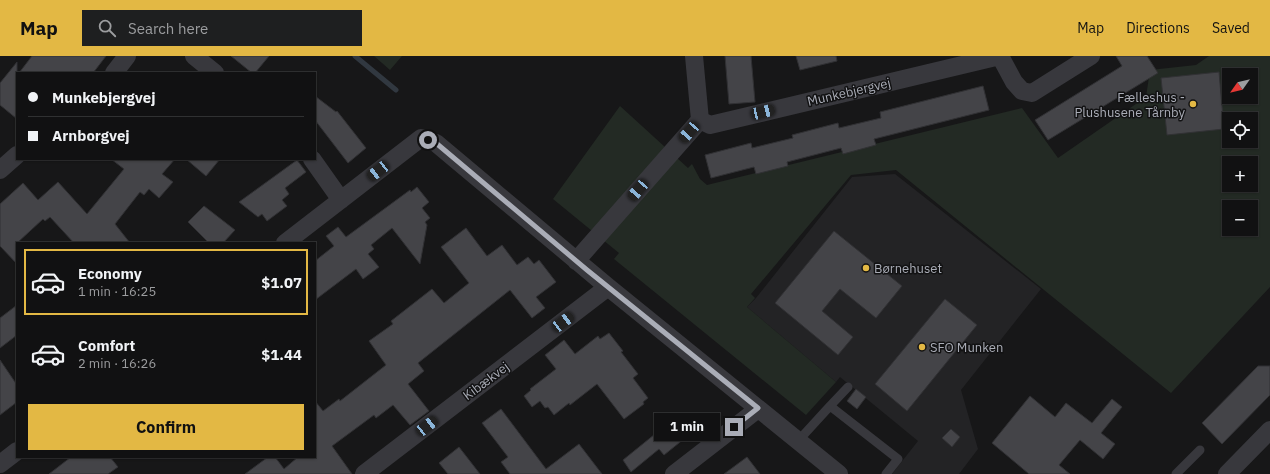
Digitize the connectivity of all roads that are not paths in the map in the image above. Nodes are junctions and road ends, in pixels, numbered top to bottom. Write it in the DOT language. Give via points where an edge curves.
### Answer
graph roads {
  1 [pos="128,56"];
  2 [pos="194,56"];
  3 [pos="694,56"];
  4 [pos="1000,56"];
  5 [pos="1091,56"];
  6 [pos="115,72"];
  7 [pos="214,72"];
  8 [pos="700,120"];
  9 [pos="16,156"];
  10 [pos="313,160"];
  11 [pos="0,170"];
  12 [pos="341,200"];
  13 [pos="286,242"];
  14 [pos="576,261"];
  15 [pos="608,287"];
  16 [pos="848,386"];
  17 [pos="830,406"];
  18 [pos="758,408"];
  19 [pos="1270,430"];
  20 [pos="798,441"];
  21 [pos="1200,450"];
  22 [pos="16,452"];
  23 [pos="0,464"];
  24 [pos="1183,467"];
  25 [pos="364,474"];
  26 [pos="674,474"];
  27 [pos="839,474"];
  28 [pos="886,474"];
  29 [pos="1176,474"];
  30 [pos="1190,474"];
  31 [pos="1227,474"];
  1 -- 6 [label="street"];
  2 -- 7 [label="street"];
  3 -- 8 [label="street"];
  4 -- 5 [label="street" via="1014,82 1022,91 1032,93"];
  4 -- 8 [label="street, Munkebjergvej" via="710,125"];
  8 -- 14 [label="street"];
  9 -- 11 [label="street"];
  10 -- 12 [label="street"];
  12 -- 13 [label="street"];
  12 -- 14 [label="street" via="421,138 436,143"];
  14 -- 15 [label="street"];
  15 -- 18 [label="street"];
  15 -- 25 [label="street, Kibækvej"];
  16 -- 17 [label="lane"];
  17 -- 20 [label="lane"];
  17 -- 28 [label="lane" via="898,459"];
  18 -- 20 [label="street"];
  18 -- 26 [label="street"];
  19 -- 31 [label="street"];
  20 -- 27 [label="street"];
  21 -- 24 [label="lane"];
  22 -- 23 [label="street"];
  24 -- 29 [label="lane"];
  24 -- 30 [label="lane"];
}
